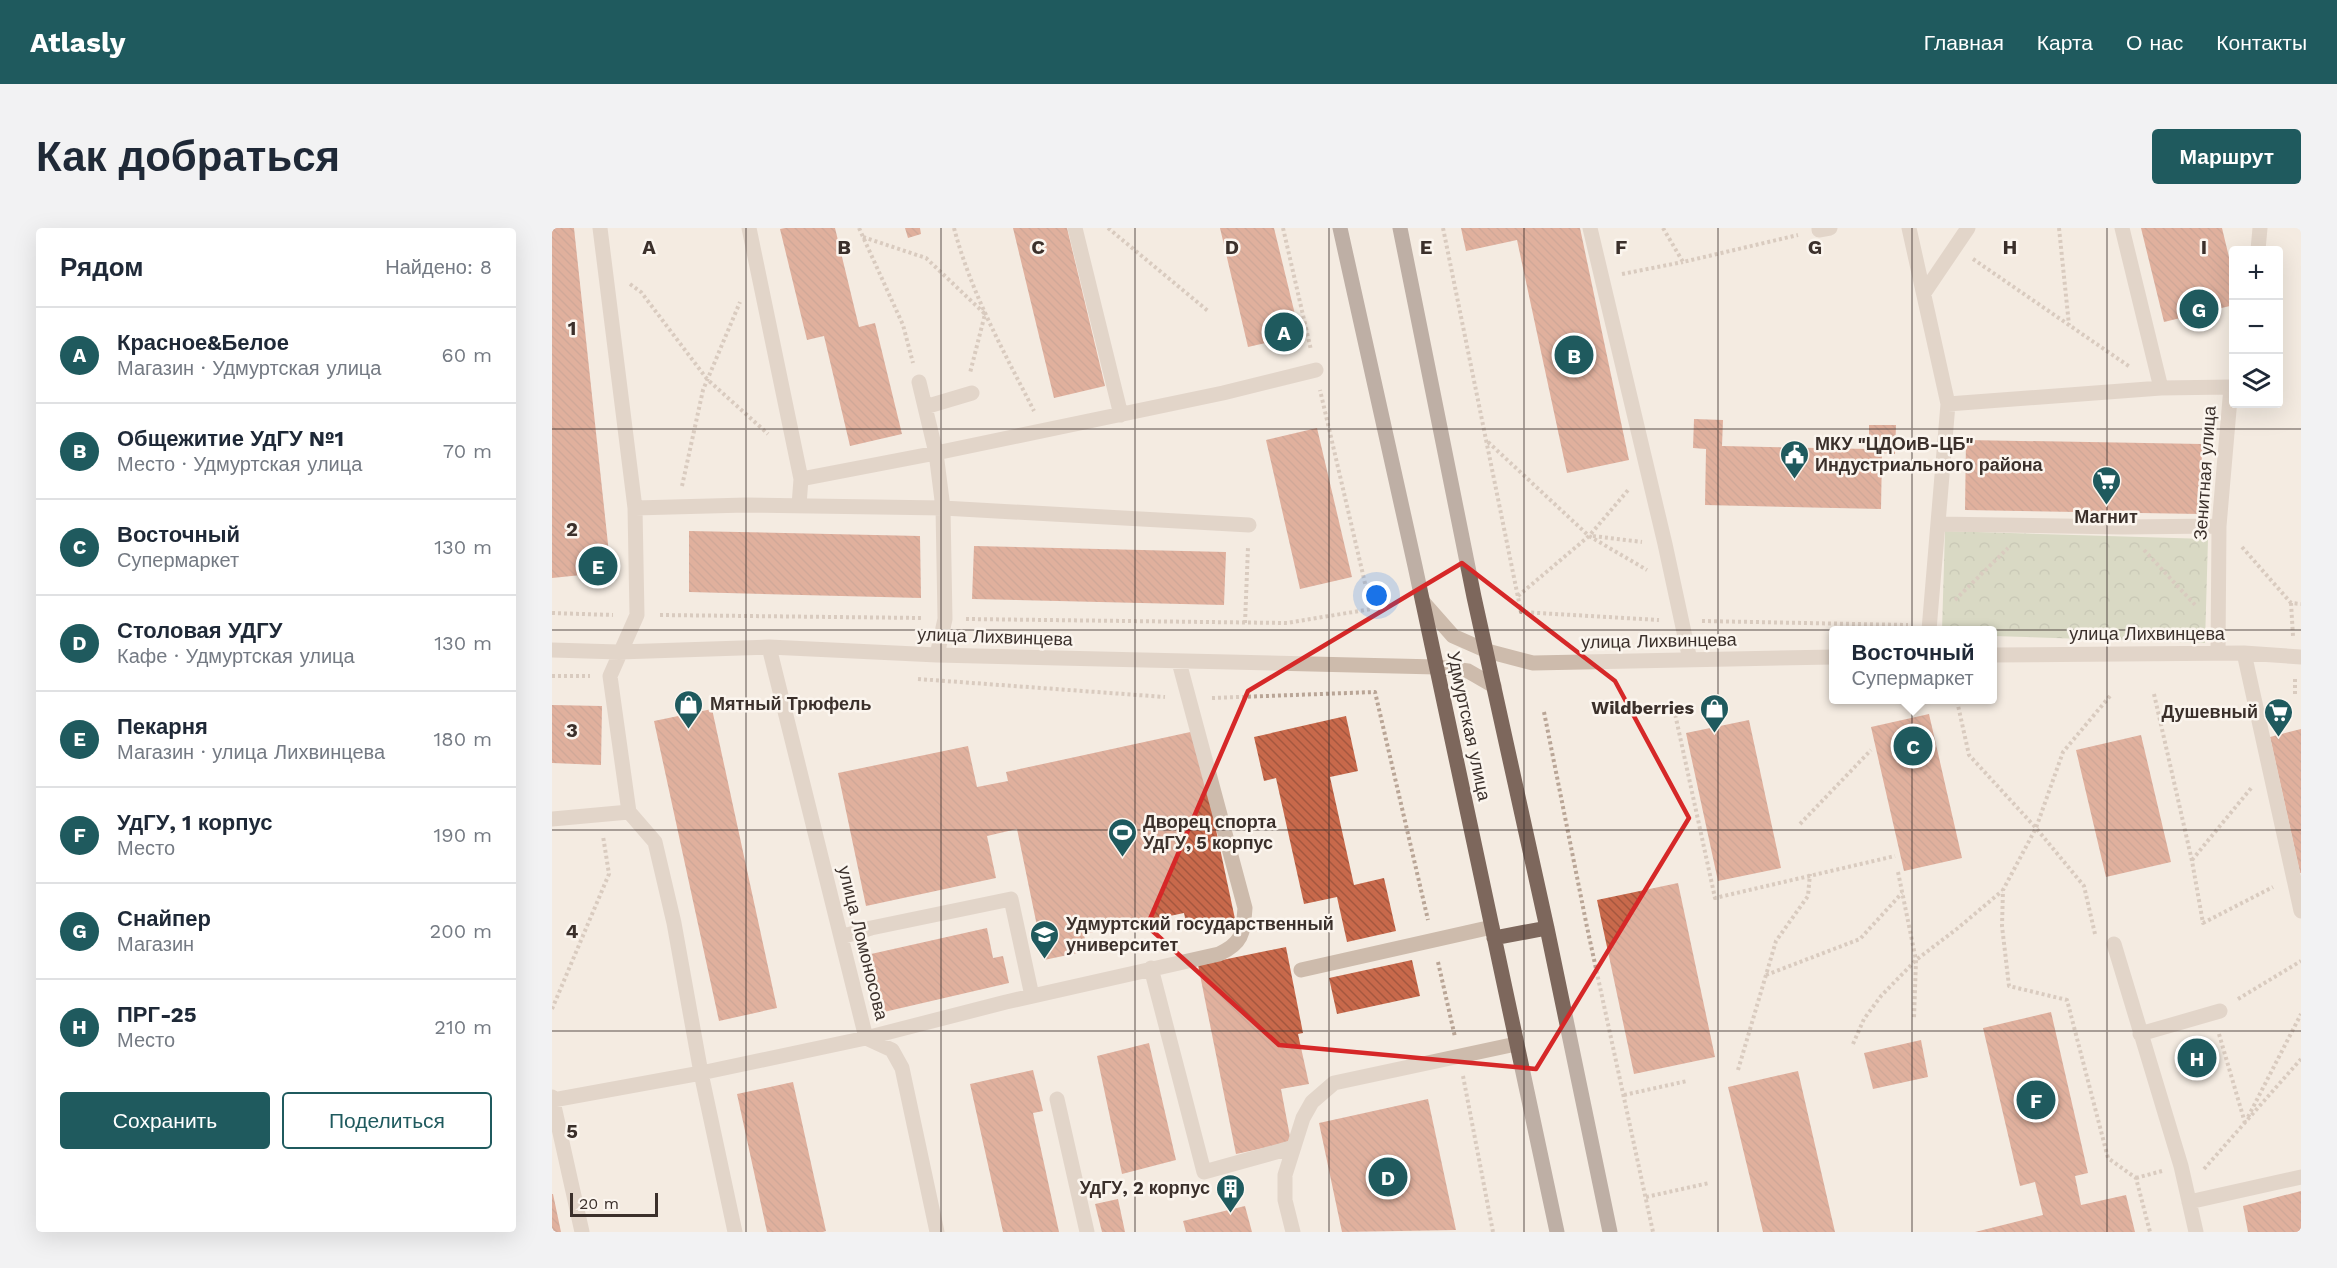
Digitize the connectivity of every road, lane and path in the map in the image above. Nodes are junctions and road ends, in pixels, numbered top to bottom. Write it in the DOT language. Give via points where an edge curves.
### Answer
graph roads {
  1 [pos="600,228"];
  2 [pos="749,228"];
  3 [pos="859,228"];
  4 [pos="954,228"];
  5 [pos="1074,228"];
  6 [pos="1108,228"];
  7 [pos="1283,228"];
  8 [pos="1340,228"];
  9 [pos="1400,228"];
  10 [pos="1443,228"];
  11 [pos="1590,228"];
  12 [pos="1663,228"];
  13 [pos="1910,228"];
  14 [pos="1968,228"];
  15 [pos="2059,228"];
  16 [pos="2122,228"];
  17 [pos="2260,228"];
  18 [pos="1823,229"];
  19 [pos="863,237"];
  20 [pos="2258,246"];
  21 [pos="1955,247"];
  22 [pos="757,262"];
  23 [pos="1683,262"];
  24 [pos="606,266"];
  25 [pos="1602,278"];
  26 [pos="1924,293"];
  27 [pos="1208,311"];
  28 [pos="985,314"];
  29 [pos="2069,325"];
  30 [pos="1316,370"];
  31 [pos="707,379"];
  32 [pos="919,382"];
  33 [pos="2229,383"];
  34 [pos="2160,388"];
  35 [pos="968,394"];
  36 [pos="1948,404"];
  37 [pos="925,407"];
  38 [pos="2230,408"];
  39 [pos="1121,415"];
  40 [pos="1043,431"];
  41 [pos="1487,441"];
  42 [pos="936,453"];
  43 [pos="797,461"];
  44 [pos="1647,467"];
  45 [pos="801,479"];
  46 [pos="800,505"];
  47 [pos="675,507"];
  48 [pos="635,508"];
  49 [pos="944,508"];
  50 [pos="1938,524"];
  51 [pos="1249,525"];
  52 [pos="2029,526"];
  53 [pos="2219,526"];
  54 [pos="2123,527"];
  55 [pos="1589,536"];
  56 [pos="1665,544"];
  57 [pos="1674,586"];
  58 [pos="1518,597"];
  59 [pos="1423,602"];
  60 [pos="2301,604"];
  61 [pos="1371,609"];
  62 [pos="1683,621"];
  63 [pos="1245,623"];
  64 [pos="1859,626"];
  65 [pos="1929,626"];
  66 [pos="1931,626"];
  67 [pos="2217,629"];
  68 [pos="769,647"];
  69 [pos="552,650"];
  70 [pos="1487,651"];
  71 [pos="620,652"];
  72 [pos="2218,653"];
  73 [pos="2244,653"];
  74 [pos="937,655"];
  75 [pos="1997,655"];
  76 [pos="1829,657"];
  77 [pos="2301,657"];
  78 [pos="1690,660"];
  79 [pos="1179,662"];
  80 [pos="1437,667"];
  81 [pos="552,676"];
  82 [pos="610,676"];
  83 [pos="918,679"];
  84 [pos="1494,686"];
  85 [pos="1375,692"];
  86 [pos="2154,694"];
  87 [pos="2110,696"];
  88 [pos="1190,698"];
  89 [pos="1958,704"];
  90 [pos="1674,709"];
  91 [pos="1544,712"];
  92 [pos="1871,750"];
  93 [pos="2268,766"];
  94 [pos="629,812"];
  95 [pos="599,815"];
  96 [pos="552,819"];
  97 [pos="1800,824"];
  98 [pos="2036,828"];
  99 [pos="1894,856"];
  100 [pos="2192,861"];
  101 [pos="1898,872"];
  102 [pos="1810,874"];
  103 [pos="2293,876"];
  104 [pos="2003,890"];
  105 [pos="1902,893"];
  106 [pos="2301,911"];
  107 [pos="1547,928"];
  108 [pos="1493,933"];
  109 [pos="841,937"];
  110 [pos="2096,941"];
  111 [pos="2114,944"];
  112 [pos="1916,960"];
  113 [pos="2301,961"];
  114 [pos="1151,968"];
  115 [pos="1300,970"];
  116 [pos="1766,975"];
  117 [pos="1032,996"];
  118 [pos="552,1009"];
  119 [pos="2216,1012"];
  120 [pos="2301,1014"];
  121 [pos="1914,1018"];
  122 [pos="2140,1034"];
  123 [pos="866,1038"];
  124 [pos="1516,1044"];
  125 [pos="1853,1044"];
  126 [pos="2301,1059"];
  127 [pos="1738,1070"];
  128 [pos="701,1073"];
  129 [pos="1687,1081"];
  130 [pos="1624,1095"];
  131 [pos="552,1098"];
  132 [pos="1057,1099"];
  133 [pos="2245,1123"];
  134 [pos="1294,1147"];
  135 [pos="2301,1177"];
  136 [pos="1709,1183"];
  137 [pos="2188,1196"];
  138 [pos="1646,1197"];
  139 [pos="582,1232"];
  140 [pos="735,1232"];
  141 [pos="937,1232"];
  142 [pos="1087,1232"];
  143 [pos="1293,1232"];
  144 [pos="1557,1232"];
  145 [pos="1610,1232"];
  146 [pos="1653,1232"];
  147 [pos="2150,1232"];
  148 [pos="2196,1232"];
  1 -- 24 [label="street"];
  2 -- 22 [label="street"];
  3 -- 19 [label="path"];
  4 -- 28 [label="path"];
  5 -- 39 [label="street"];
  6 -- 27 [label="path"];
  7 -- 30 [label="path"];
  8 -- 59 [label="main road, Удмуртская улица"];
  9 -- 70 [label="main road, Удмуртская улица"];
  10 -- 41 [label="path"];
  11 -- 25 [label="street"];
  12 -- 23 [label="path"];
  13 -- 26 [label="street"];
  14 -- 21 [label="street"];
  15 -- 29 [label="path"];
  16 -- 34 [label="street"];
  17 -- 20 [label="street"];
  18 -- 23 [label="path"];
  19 -- 28 [label="path" via="926,258"];
  19 -- 32 [label="path" via="903,325"];
  21 -- 26 [label="street"];
  21 -- 29 [label="path"];
  22 -- 31 [label="path"];
  22 -- 43 [label="street"];
  23 -- 25 [label="path"];
  24 -- 31 [label="path" via="641,292"];
  24 -- 48 [label="street"];
  25 -- 44 [label="street"];
  26 -- 36 [label="street"];
  28 -- 35 [label="path"];
  28 -- 40 [label="path"];
  29 -- 34 [label="path"];
  30 -- 39 [label="street"];
  30 -- 61 [label="path"];
  31 -- 43 [label="path"];
  31 -- 47 [label="path"];
  32 -- 37 [label="street"];
  33 -- 34 [label="street, Зенитная улица"];
  34 -- 36 [label="street, Зенитная улица"];
  35 -- 37 [label="street"];
  36 -- 50 [label="street"];
  37 -- 42 [label="street"];
  38 -- 53 [label="street, Зенитная улица"];
  39 -- 40 [label="street"];
  40 -- 42 [label="street"];
  41 -- 55 [label="path"];
  41 -- 58 [label="path"];
  42 -- 45 [label="street"];
  42 -- 49 [label="street"];
  43 -- 45 [label="street"];
  44 -- 55 [label="path"];
  44 -- 56 [label="street"];
  45 -- 46 [label="street"];
  46 -- 47 [label="street"];
  46 -- 49 [label="street"];
  47 -- 48 [label="street"];
  48 -- 71 [label="street" via="637,615"];
  49 -- 51 [label="street"];
  49 -- 74 [label="street" via="945,618"];
  50 -- 52 [label="street"];
  50 -- 65 [label="street"];
  51 -- 63 [label="path"];
  52 -- 54 [label="street"];
  52 -- 66 [label="path"];
  53 -- 54 [label="street"];
  53 -- 60 [label="path" via="2291,603"];
  53 -- 67 [label="street, Зенитная улица"];
  54 -- 67 [label="path"];
  55 -- 56 [label="path"];
  55 -- 57 [label="path"];
  55 -- 58 [label="path"];
  56 -- 57 [label="street"];
  57 -- 62 [label="street"];
  58 -- 62 [label="path" via="1521,612"];
  59 -- 70 [label="street, улица Лихвинцева" via="1453,636"];
  59 -- 80 [label="main road, Удмуртская улица"];
  62 -- 64 [label="path"];
  62 -- 78 [label="street"];
  67 -- 72 [label="street, Зенитная улица"];
  68 -- 71 [label="street, улица Лихвинцева"];
  68 -- 74 [label="street, улица Лихвинцева"];
  68 -- 109 [label="street, улица Ломоносова"];
  69 -- 71 [label="street, улица Лихвинцева"];
  70 -- 78 [label="street, улица Лихвинцева" via="1533,663"];
  70 -- 84 [label="main road, Удмуртская улица"];
  71 -- 82 [label="street"];
  72 -- 73 [label="street, улица Лихвинцева"];
  72 -- 75 [label="street, улица Лихвинцева"];
  73 -- 77 [label="street, улица Лихвинцева"];
  73 -- 93 [label="street"];
  74 -- 79 [label="street, улица Лихвинцева"];
  76 -- 78 [label="street, улица Лихвинцева"];
  79 -- 80 [label="street, улица Лихвинцева"];
  79 -- 88 [label="street"];
  80 -- 84 [label="street, улица Лихвинцева" via="1468,672"];
  80 -- 108 [label="main road, Удмуртская улица"];
  81 -- 82 [label="path"];
  82 -- 94 [label="street"];
  83 -- 88 [label="path"];
  84 -- 107 [label="main road, Удмуртская улица"];
  85 -- 88 [label="path"];
  86 -- 100 [label="path"];
  87 -- 98 [label="path" via="2063,752"];
  88 -- 114 [label="street" via="1245,908 1242,934 1232,948 1219,954"];
  89 -- 98 [label="path" via="1969,755"];
  90 -- 102 [label="path" via="1715,898"];
  91 -- 130 [label="path"];
  92 -- 97 [label="path"];
  93 -- 100 [label="path"];
  93 -- 103 [label="street"];
  94 -- 95 [label="street"];
  94 -- 128 [label="street" via="656,842"];
  95 -- 96 [label="street"];
  95 -- 118 [label="path" via="609,873"];
  98 -- 104 [label="path"];
  98 -- 110 [label="path" via="2084,886"];
  99 -- 102 [label="path"];
  100 -- 103 [label="path" via="2203,923"];
  101 -- 105 [label="path"];
  102 -- 116 [label="path" via="1808,896 1776,941"];
  103 -- 106 [label="street"];
  104 -- 112 [label="path"];
  104 -- 147 [label="path" via="2002,926 2009,986 2067,1000 2108,1158 2136,1178"];
  105 -- 112 [label="path"];
  105 -- 116 [label="path" via="1860,939"];
  107 -- 108 [label="main road"];
  107 -- 145 [label="main road, Удмуртская улица"];
  108 -- 115 [label="street"];
  108 -- 124 [label="main road, Удмуртская улица"];
  109 -- 117 [label="street" via="1011,899"];
  109 -- 123 [label="street, улица Ломоносова"];
  111 -- 122 [label="street"];
  112 -- 121 [label="path"];
  112 -- 125 [label="path" via="1881,996 1864,1019"];
  113 -- 119 [label="path"];
  114 -- 117 [label="street"];
  114 -- 134 [label="street" via="1204,1172"];
  116 -- 127 [label="path"];
  117 -- 123 [label="street"];
  119 -- 122 [label="street"];
  119 -- 133 [label="path"];
  120 -- 133 [label="path"];
  122 -- 137 [label="street"];
  123 -- 128 [label="street"];
  123 -- 141 [label="street, улица Ломоносова" via="892,1050 902,1068"];
  124 -- 134 [label="street" via="1334,1083 1312,1102"];
  124 -- 144 [label="main road, Удмуртская улица"];
  126 -- 133 [label="path"];
  128 -- 131 [label="street"];
  128 -- 140 [label="street"];
  129 -- 130 [label="path"];
  130 -- 138 [label="path"];
  131 -- 139 [label="street"];
  132 -- 142 [label="street"];
  133 -- 137 [label="path"];
  134 -- 143 [label="street" via="1286,1175 1285,1200"];
  135 -- 137 [label="street"];
  136 -- 138 [label="path"];
  137 -- 148 [label="street"];
  138 -- 146 [label="path"];
}
